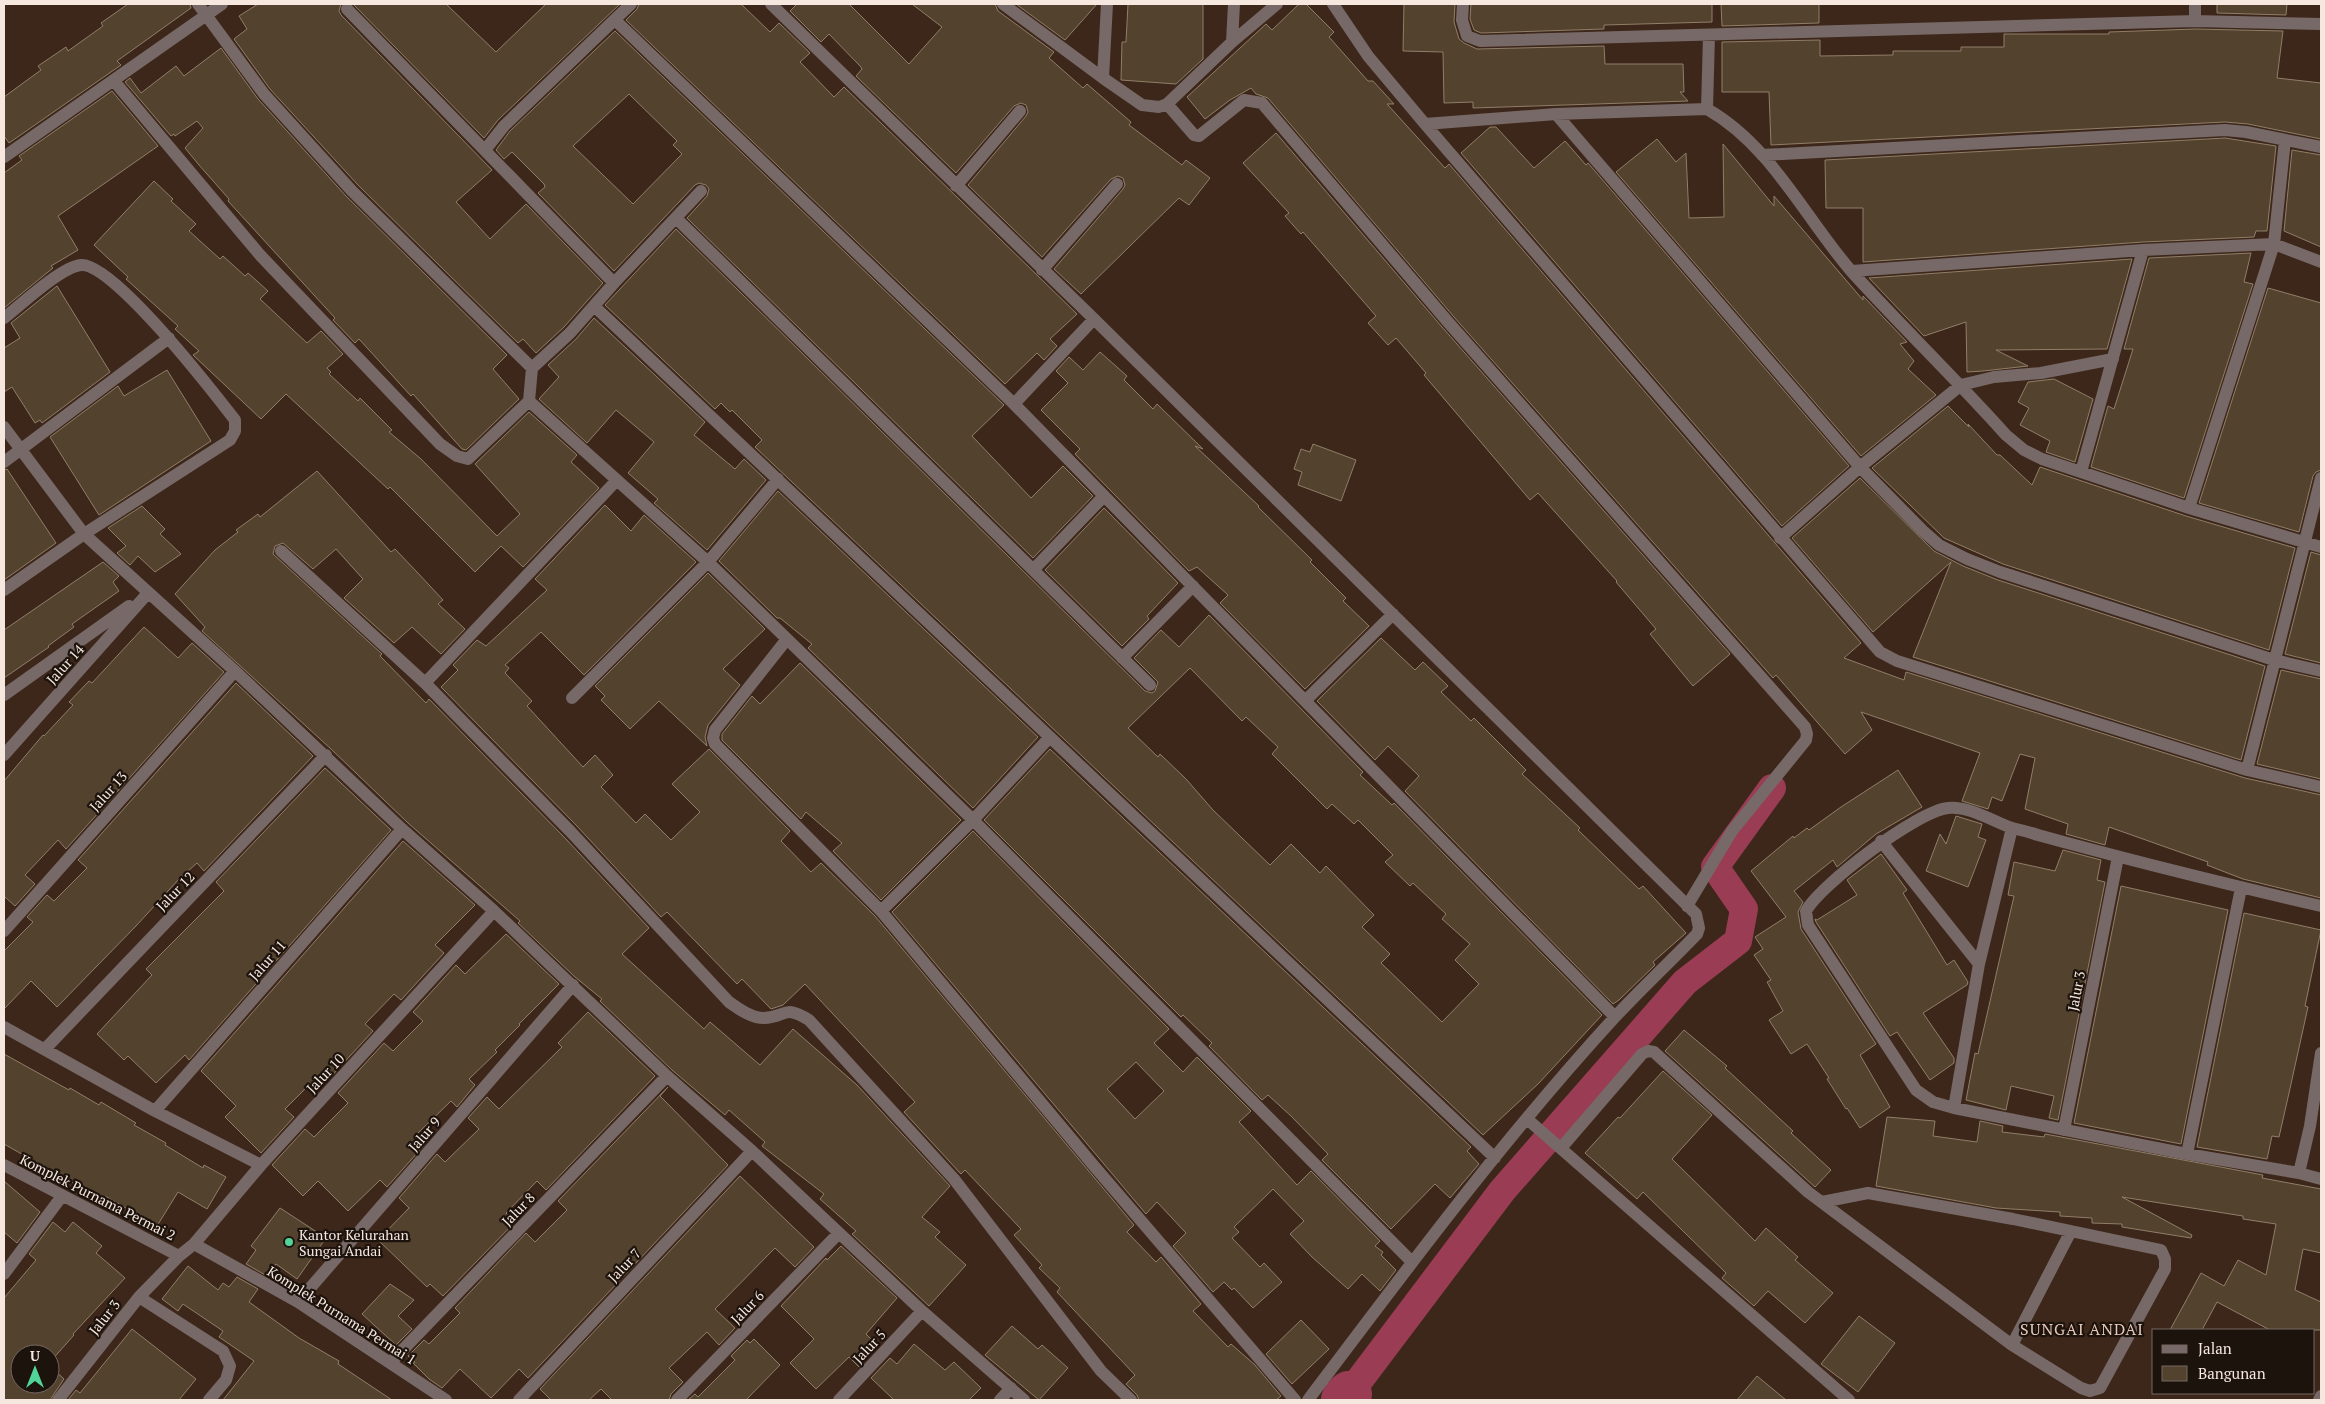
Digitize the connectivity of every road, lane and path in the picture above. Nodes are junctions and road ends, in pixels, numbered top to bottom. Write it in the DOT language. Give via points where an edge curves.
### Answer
graph roads {
  1 [pos="198,4"];
  2 [pos="222,4"];
  3 [pos="631,4"];
  4 [pos="771,4"];
  5 [pos="1003,4"];
  6 [pos="1107,4"];
  7 [pos="1234,4"];
  8 [pos="1277,4"];
  9 [pos="1333,4"];
  10 [pos="1344,4"];
  11 [pos="1463,4"];
  12 [pos="2195,4"];
  13 [pos="348,9"];
  14 [pos="206,14"];
  15 [pos="1343,18"];
  16 [pos="615,20"];
  17 [pos="2195,21"];
  18 [pos="2321,24"];
  19 [pos="1708,35"];
  20 [pos="1232,42"];
  21 [pos="1103,78"];
  22 [pos="114,81"];
  23 [pos="1167,104"];
  24 [pos="1707,109"];
  25 [pos="1020,111"];
  26 [pos="1556,114"];
  27 [pos="1425,124"];
  28 [pos="2285,140"];
  29 [pos="2321,146"];
  30 [pos="485,150"];
  31 [pos="1762,155"];
  32 [pos="4,157"];
  33 [pos="1117,184"];
  34 [pos="956,186"];
  35 [pos="701,191"];
  36 [pos="676,218"];
  37 [pos="2274,244"];
  38 [pos="2143,250"];
  39 [pos="2321,262"];
  40 [pos="1042,270"];
  41 [pos="1852,271"];
  42 [pos="614,283"];
  43 [pos="594,306"];
  44 [pos="4,318"];
  45 [pos="1094,319"];
  46 [pos="169,338"];
  47 [pos="2113,359"];
  48 [pos="532,368"];
  49 [pos="1961,385"];
  50 [pos="529,401"];
  51 [pos="1014,404"];
  52 [pos="4,427"];
  53 [pos="21,451"];
  54 [pos="4,462"];
  55 [pos="1860,467"];
  56 [pos="2081,472"];
  57 [pos="2321,478"];
  58 [pos="778,479"];
  59 [pos="617,480"];
  60 [pos="1104,496"];
  61 [pos="2189,508"];
  62 [pos="84,534"];
  63 [pos="1780,538"];
  64 [pos="2304,543"];
  65 [pos="2321,547"];
  66 [pos="281,551"];
  67 [pos="708,562"];
  68 [pos="1033,570"];
  69 [pos="1193,586"];
  70 [pos="4,590"];
  71 [pos="148,593"];
  72 [pos="1394,614"];
  73 [pos="787,639"];
  74 [pos="1122,658"];
  75 [pos="2274,660"];
  76 [pos="236,671"];
  77 [pos="2321,671"];
  78 [pos="425,683"];
  79 [pos="1150,685"];
  80 [pos="4,695"];
  81 [pos="572,698"];
  82 [pos="1305,701"];
  83 [pos="1050,737"];
  84 [pos="4,755"];
  85 [pos="326,755"];
  86 [pos="2247,770"];
  87 [pos="2321,788"];
  88 [pos="973,820"];
  89 [pos="2012,828"];
  90 [pos="402,829"];
  91 [pos="1882,841"];
  92 [pos="2118,857"];
  93 [pos="2241,888"];
  94 [pos="1687,906"];
  95 [pos="2321,906"];
  96 [pos="494,911"];
  97 [pos="881,911"];
  98 [pos="4,932"];
  99 [pos="1979,964"];
  100 [pos="573,985"];
  101 [pos="1615,1017"];
  102 [pos="4,1027"];
  103 [pos="45,1049"];
  104 [pos="2321,1053"];
  105 [pos="667,1076"];
  106 [pos="1954,1108"];
  107 [pos="2321,1109"];
  108 [pos="155,1111"];
  109 [pos="1527,1119"];
  110 [pos="2310,1126"];
  111 [pos="2064,1130"];
  112 [pos="1558,1146"];
  113 [pos="752,1151"];
  114 [pos="2187,1154"];
  115 [pos="1495,1158"];
  116 [pos="4,1165"];
  117 [pos="261,1165"];
  118 [pos="2299,1172"];
  119 [pos="2321,1179"];
  120 [pos="62,1196"];
  121 [pos="1822,1202"];
  122 [pos="2071,1231"];
  123 [pos="838,1234"];
  124 [pos="194,1244"];
  125 [pos="179,1256"];
  126 [pos="1412,1262"];
  127 [pos="4,1274"];
  128 [pos="139,1297"];
  129 [pos="298,1302"];
  130 [pos="922,1311"];
  131 [pos="2012,1345"];
  132 [pos="390,1363"];
  133 [pos="1011,1388"];
  134 [pos="2321,1396"];
  135 [pos="58,1400"];
  136 [pos="209,1400"];
  137 [pos="446,1400"];
  138 [pos="519,1400"];
  139 [pos="678,1400"];
  140 [pos="839,1400"];
  141 [pos="1000,1400"];
  142 [pos="1024,1400"];
  143 [pos="1131,1400"];
  144 [pos="1295,1400"];
  145 [pos="1308,1400"];
  146 [pos="1849,1400"];
  147 [pos="2319,1400"];
  1 -- 14 [label="street"];
  2 -- 14 [label="street"];
  3 -- 16 [label="street"];
  4 -- 34 [label="street"];
  5 -- 21 [label="street"];
  6 -- 21 [label="street"];
  7 -- 20 [label="street"];
  8 -- 20 [label="street"];
  9 -- 15 [label="street"];
  10 -- 15 [label="street"];
  11 -- 19 [label="street" via="1466,36 1480,42"];
  12 -- 17 [label="street"];
  13 -- 30 [label="street"];
  14 -- 22 [label="street"];
  14 -- 48 [label="street" via="264,94 352,191"];
  15 -- 27 [label="street" via="1368,56"];
  16 -- 30 [label="street" via="504,126"];
  16 -- 51 [label="street"];
  17 -- 18 [label="street"];
  17 -- 19 [label="street"];
  19 -- 24 [label="street"];
  20 -- 23 [label="street"];
  21 -- 23 [label="street" via="1142,105 1159,107"];
  22 -- 32 [label="street"];
  22 -- 50 [label="street" via="260,255 440,444 457,456 468,459"];
  23 -- 94 [label="street" via="1198,136 1244,100 1262,102 1448,322 1805,726 1806,740 1732,831"];
  24 -- 26 [label="street"];
  24 -- 31 [label="street" via="1723,118"];
  25 -- 34 [label="street"];
  26 -- 27 [label="street"];
  26 -- 55 [label="street"];
  27 -- 63 [label="street"];
  28 -- 29 [label="street"];
  28 -- 31 [label="street" via="2225,130"];
  28 -- 37 [label="street"];
  30 -- 42 [label="street"];
  31 -- 41 [label="street"];
  33 -- 40 [label="street"];
  34 -- 40 [label="street"];
  35 -- 36 [label="street"];
  36 -- 42 [label="street"];
  36 -- 68 [label="street"];
  37 -- 38 [label="street"];
  37 -- 39 [label="street"];
  37 -- 61 [label="street"];
  38 -- 41 [label="street"];
  38 -- 47 [label="street"];
  40 -- 45 [label="street"];
  41 -- 49 [label="street"];
  42 -- 43 [label="street"];
  43 -- 48 [label="street" via="570,334"];
  43 -- 58 [label="street"];
  44 -- 46 [label="street" via="68,267 84,264 98,270"];
  45 -- 51 [label="street"];
  45 -- 72 [label="street"];
  46 -- 53 [label="street"];
  46 -- 62 [label="street" via="236,420 236,431 230,440"];
  47 -- 49 [label="street"];
  47 -- 56 [label="street"];
  48 -- 50 [label="street"];
  49 -- 55 [label="street"];
  49 -- 56 [label="street" via="2024,450"];
  50 -- 59 [label="street"];
  51 -- 60 [label="street"];
  52 -- 53 [label="street"];
  53 -- 54 [label="street"];
  53 -- 62 [label="street"];
  55 -- 63 [label="street"];
  55 -- 75 [label="street" via="1939,545 1967,559"];
  56 -- 61 [label="street"];
  57 -- 64 [label="street"];
  58 -- 67 [label="street"];
  58 -- 83 [label="street"];
  59 -- 67 [label="street"];
  59 -- 78 [label="street"];
  60 -- 68 [label="street"];
  60 -- 69 [label="street"];
  61 -- 64 [label="street"];
  62 -- 70 [label="street"];
  62 -- 71 [label="street"];
  63 -- 86 [label="street" via="1866,638 1880,652 1898,661"];
  64 -- 65 [label="street"];
  64 -- 75 [label="street"];
  66 -- 78 [label="street"];
  67 -- 73 [label="street"];
  67 -- 81 [label="street"];
  68 -- 74 [label="street"];
  69 -- 74 [label="street"];
  69 -- 82 [label="street"];
  71 -- 76 [label="street"];
  71 -- 80 [label="street"];
  71 -- 84 [label="street, Jalur 14"];
  72 -- 82 [label="street"];
  72 -- 94 [label="street"];
  73 -- 88 [label="street"];
  73 -- 97 [label="street" via="715,730 715,744"];
  74 -- 79 [label="street"];
  75 -- 77 [label="street"];
  75 -- 86 [label="street"];
  76 -- 85 [label="street"];
  76 -- 98 [label="street, Jalur 13"];
  78 -- 143 [label="street" via="729,1002 745,1013 764,1018 783,1012 797,1012 809,1020 954,1179 1101,1371"];
  82 -- 101 [label="street"];
  83 -- 88 [label="street"];
  83 -- 115 [label="street"];
  85 -- 90 [label="street"];
  85 -- 103 [label="street, Jalur 12"];
  86 -- 87 [label="street"];
  88 -- 97 [label="street"];
  88 -- 126 [label="street"];
  89 -- 91 [label="street" via="1965,809 1950,807 1929,813"];
  89 -- 92 [label="street"];
  89 -- 99 [label="street"];
  90 -- 96 [label="street"];
  90 -- 108 [label="street, Jalur 11"];
  91 -- 99 [label="street"];
  91 -- 106 [label="street" via="1818,895 1806,912 1808,925 1916,1090 1933,1102"];
  92 -- 93 [label="street"];
  92 -- 111 [label="street, Jalur 3"];
  93 -- 95 [label="street"];
  93 -- 114 [label="street"];
  94 -- 101 [label="street" via="1696,914 1697,934"];
  96 -- 100 [label="street"];
  96 -- 117 [label="street, Jalur 10"];
  97 -- 144 [label="street"];
  99 -- 106 [label="street"];
  100 -- 105 [label="street"];
  100 -- 129 [label="street, Jalur 9"];
  101 -- 109 [label="street"];
  102 -- 103 [label="street"];
  103 -- 108 [label="street"];
  104 -- 110 [label="street"];
  105 -- 113 [label="street"];
  105 -- 132 [label="street, Jalur 8"];
  106 -- 111 [label="street"];
  107 -- 110 [label="street"];
  108 -- 117 [label="street"];
  109 -- 112 [label="street"];
  109 -- 115 [label="street"];
  110 -- 118 [label="street"];
  111 -- 114 [label="street"];
  112 -- 121 [label="street" via="1642,1054 1654,1052"];
  112 -- 146 [label="street"];
  113 -- 123 [label="street"];
  113 -- 138 [label="street, Jalur 7"];
  114 -- 118 [label="street"];
  115 -- 126 [label="street"];
  116 -- 120 [label="street, Komplek Purnama Permai 2"];
  117 -- 124 [label="street, Jalur 10"];
  118 -- 119 [label="street"];
  120 -- 125 [label="street, Komplek Purnama Permai 2"];
  120 -- 127 [label="street"];
  121 -- 122 [label="street" via="1868,1193"];
  121 -- 131 [label="street"];
  122 -- 131 [label="street"];
  122 -- 131 [label="street" via="2161,1250 2165,1269 2100,1388 2081,1388"];
  123 -- 130 [label="street"];
  123 -- 139 [label="street, Jalur 6"];
  124 -- 125 [label="street, Jalur 10"];
  124 -- 129 [label="street, Komplek Purnama Permai 1"];
  125 -- 128 [label="street, Jalur 3"];
  126 -- 145 [label="street"];
  128 -- 135 [label="street, Jalur 3"];
  128 -- 136 [label="street" via="223,1351 230,1366 226,1380"];
  129 -- 132 [label="street, Komplek Purnama Permai 1"];
  130 -- 133 [label="street"];
  130 -- 140 [label="street, Jalur 5"];
  132 -- 137 [label="street, Komplek Purnama Permai 1"];
  133 -- 141 [label="street"];
  133 -- 142 [label="street"];
  134 -- 147 [label="street"];
}
